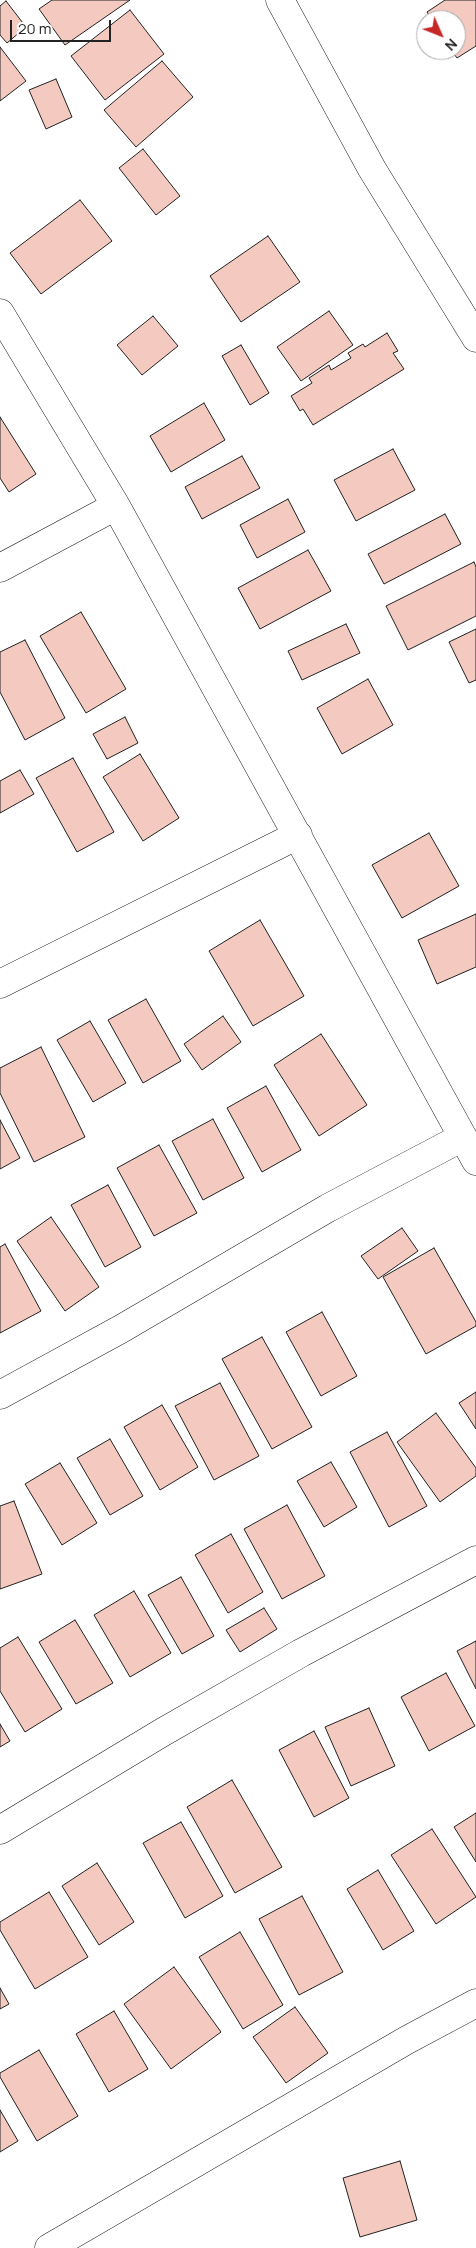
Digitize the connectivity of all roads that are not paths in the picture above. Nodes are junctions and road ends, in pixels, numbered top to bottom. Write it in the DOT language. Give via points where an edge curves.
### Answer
graph roads {
  1 [pos="280,0"];
  2 [pos="0,313"];
  3 [pos="476,338"];
  4 [pos="116,506"];
  5 [pos="0,568"];
  6 [pos="298,835"];
  7 [pos="0,984"];
  8 [pos="462,1136"];
  9 [pos="476,1161"];
  10 [pos="0,1395"];
  11 [pos="476,1560"];
  12 [pos="0,1830"];
  13 [pos="476,2003"];
  14 [pos="49,2248"];
  1 -- 3 [label="street" via="372,169"];
  2 -- 4 [label="street"];
  4 -- 5 [label="street"];
  4 -- 6 [label="street"];
  6 -- 7 [label="street"];
  6 -- 8 [label="street"];
  8 -- 9 [label="street"];
  8 -- 10 [label="street" via="328,1208 121,1329"];
  11 -- 12 [label="street" via="301,1652"];
  13 -- 14 [label="street"];
}
